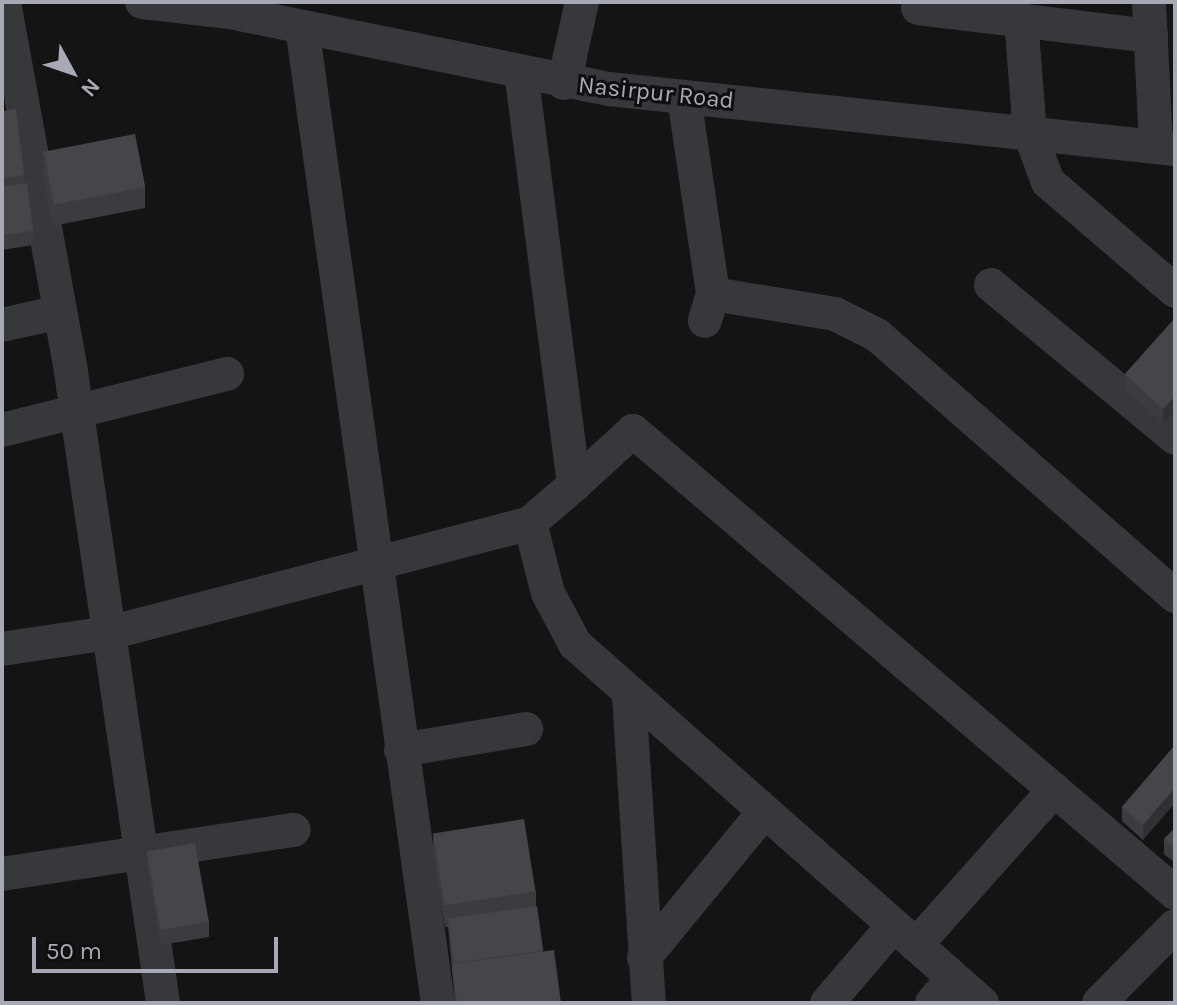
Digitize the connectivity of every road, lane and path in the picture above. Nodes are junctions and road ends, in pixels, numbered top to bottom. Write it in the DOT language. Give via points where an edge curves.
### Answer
graph roads {
  1 [pos="4,2"];
  2 [pos="142,2"];
  3 [pos="582,2"];
  4 [pos="1149,2"];
  5 [pos="918,8"];
  6 [pos="1021,19"];
  7 [pos="302,27"];
  8 [pos="1151,36"];
  9 [pos="521,72"];
  10 [pos="564,83"];
  11 [pos="684,97"];
  12 [pos="1030,134"];
  13 [pos="1166,148"];
  14 [pos="991,285"];
  15 [pos="1175,291"];
  16 [pos="60,312"];
  17 [pos="2,325"];
  18 [pos="227,374"];
  19 [pos="76,410"];
  20 [pos="2,430"];
  21 [pos="1175,438"];
  22 [pos="574,485"];
  23 [pos="530,523"];
  24 [pos="373,563"];
  25 [pos="1175,596"];
  26 [pos="109,633"];
  27 [pos="2,649"];
  28 [pos="629,696"];
  29 [pos="526,729"];
  30 [pos="401,750"];
  31 [pos="1054,790"];
  32 [pos="763,813"];
  33 [pos="294,830"];
  34 [pos="141,856"];
  35 [pos="2,874"];
  36 [pos="1175,893"];
  37 [pos="1175,926"];
  38 [pos="904,936"];
  39 [pos="644,958"];
  40 [pos="943,991"];
  41 [pos="163,1003"];
  42 [pos="438,1003"];
  43 [pos="649,1003"];
  44 [pos="827,1003"];
  45 [pos="982,1003"];
  46 [pos="1099,1003"];
  1 -- 16 [label="street"];
  2 -- 7 [label="street, Nasirpur Road"];
  3 -- 10 [label="street"];
  4 -- 8 [label="street"];
  5 -- 6 [label="street"];
  6 -- 8 [label="street"];
  6 -- 12 [label="street"];
  7 -- 9 [label="street, Nasirpur Road"];
  7 -- 24 [label="street"];
  8 -- 13 [label="street"];
  9 -- 10 [label="street, Nasirpur Road"];
  9 -- 22 [label="street"];
  10 -- 11 [label="street, Nasirpur Road"];
  11 -- 12 [label="street, Nasirpur Road"];
  11 -- 25 [label="street" via="709,308 835,314 877,335"];
  12 -- 13 [label="street, Nasirpur Road"];
  12 -- 15 [label="street" via="1048,182"];
  14 -- 21 [label="street"];
  16 -- 17 [label="street"];
  16 -- 19 [label="street"];
  18 -- 19 [label="street"];
  19 -- 20 [label="street"];
  19 -- 26 [label="street"];
  22 -- 23 [label="street"];
  22 -- 31 [label="street" via="633,431"];
  23 -- 24 [label="street"];
  23 -- 28 [label="street" via="560,623"];
  24 -- 26 [label="street"];
  24 -- 30 [label="street"];
  26 -- 27 [label="street"];
  26 -- 34 [label="street"];
  28 -- 32 [label="street"];
  28 -- 39 [label="street"];
  29 -- 30 [label="street"];
  30 -- 42 [label="street"];
  31 -- 36 [label="street"];
  31 -- 38 [label="street"];
  32 -- 38 [label="street"];
  32 -- 39 [label="street"];
  33 -- 34 [label="street"];
  34 -- 35 [label="street"];
  34 -- 41 [label="street"];
  37 -- 46 [label="street"];
  38 -- 40 [label="street"];
  38 -- 44 [label="street"];
  39 -- 43 [label="street"];
  40 -- 45 [label="street"];
}
